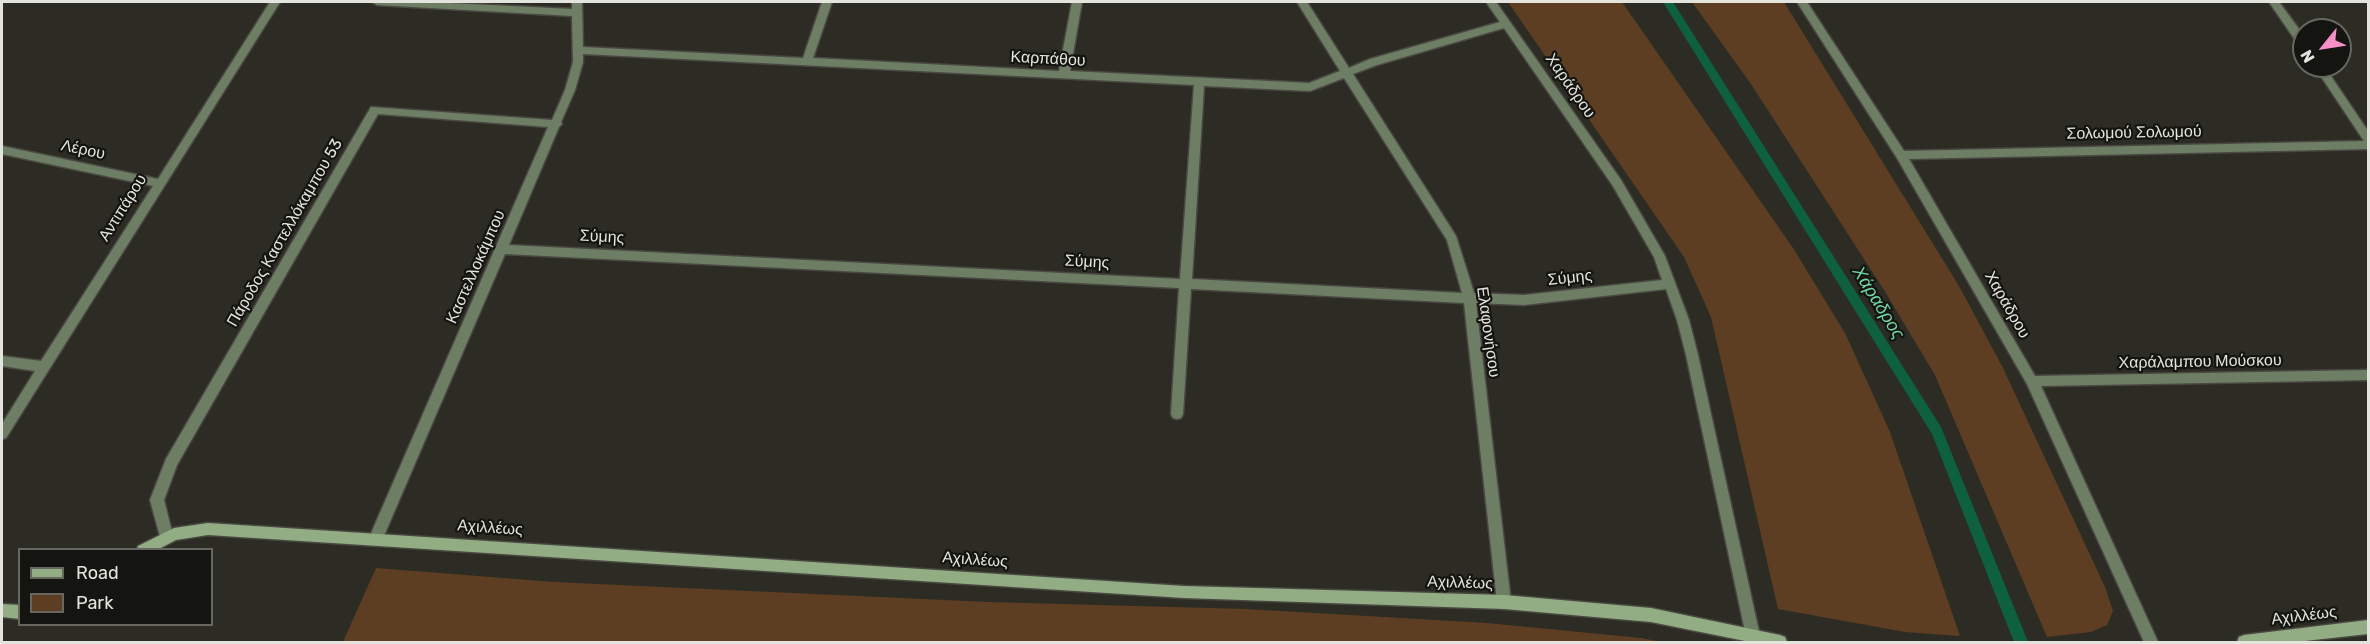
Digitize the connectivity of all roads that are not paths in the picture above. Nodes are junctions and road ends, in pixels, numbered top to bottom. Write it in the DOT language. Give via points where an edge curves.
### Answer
graph roads {
  1 [pos="275,2"];
  2 [pos="377,2"];
  3 [pos="827,2"];
  4 [pos="1077,2"];
  5 [pos="1302,2"];
  6 [pos="1491,2"];
  7 [pos="1802,2"];
  8 [pos="2274,2"];
  9 [pos="576,7"];
  10 [pos="1507,24"];
  11 [pos="2292,27"];
  12 [pos="578,50"];
  13 [pos="807,62"];
  14 [pos="1346,73"];
  15 [pos="1064,74"];
  16 [pos="2327,78"];
  17 [pos="1199,83"];
  18 [pos="557,124"];
  19 [pos="2368,139"];
  20 [pos="2368,146"];
  21 [pos="2,150"];
  22 [pos="1901,154"];
  23 [pos="158,183"];
  24 [pos="502,249"];
  25 [pos="1187,284"];
  26 [pos="1670,284"];
  27 [pos="1468,298"];
  28 [pos="2,361"];
  29 [pos="44,367"];
  30 [pos="2368,375"];
  31 [pos="2032,381"];
  32 [pos="1177,414"];
  33 [pos="2,434"];
  34 [pos="166,536"];
  35 [pos="376,538"];
  36 [pos="145,548"];
  37 [pos="1504,602"];
  38 [pos="2,611"];
  39 [pos="18,612"];
  40 [pos="2368,627"];
  41 [pos="1753,636"];
  42 [pos="1780,642"];
  43 [pos="2151,642"];
  44 [pos="2244,642"];
  1 -- 23 [label="street, Αντιπάρου"];
  2 -- 9 [label="street"];
  3 -- 13 [label="street"];
  4 -- 15 [label="street"];
  5 -- 14 [label="street, Ελαφονήσου"];
  6 -- 10 [label="street, Χαράδρου"];
  7 -- 22 [label="street, Χαράδρου"];
  8 -- 11 [label="street"];
  9 -- 12 [label="street, Καστελλοκάμπου"];
  10 -- 14 [label="street, Καρπάθου"];
  10 -- 26 [label="street, Χαράδρου" via="1617,183 1659,256"];
  12 -- 13 [label="street, Καρπάθου"];
  12 -- 18 [label="street, Καστελλοκάμπου" via="577,68"];
  13 -- 15 [label="street, Καρπάθου"];
  14 -- 17 [label="street, Καρπάθου" via="1302,87"];
  14 -- 27 [label="street, Ελαφονήσου" via="1452,239"];
  15 -- 17 [label="street, Καρπάθου"];
  16 -- 19 [label="street"];
  17 -- 25 [label="street"];
  18 -- 24 [label="street, Καστελλοκάμπου"];
  18 -- 34 [label="street, Πάροδος Καστελλόκαμπου 53" via="375,110 171,463 157,500"];
  20 -- 22 [label="street, Σολωμού Σολωμού"];
  21 -- 23 [label="street, Λέρου"];
  22 -- 31 [label="street, Χαράδρου"];
  23 -- 29 [label="street, Αντιπάρου"];
  24 -- 25 [label="street, Σύμης"];
  24 -- 35 [label="street, Καστελλοκάμπου"];
  25 -- 27 [label="street, Σύμης"];
  25 -- 32 [label="street"];
  26 -- 27 [label="street, Σύμης" via="1524,300"];
  26 -- 41 [label="street, Χαράδρου" via="1692,355"];
  27 -- 37 [label="street, Ελαφονήσου"];
  28 -- 29 [label="street"];
  29 -- 33 [label="street, Αντιπάρου"];
  30 -- 31 [label="street, Χαράλαμπου Μούσκου"];
  31 -- 43 [label="street, Χαράδρου"];
  34 -- 35 [label="street, Αχιλλέως" via="208,529"];
  34 -- 36 [label="street"];
  35 -- 37 [label="street, Αχιλλέως" via="1184,592"];
  37 -- 41 [label="street, Αχιλλέως" via="1651,615"];
  38 -- 39 [label="street"];
  40 -- 44 [label="street, Αχιλλέως"];
  41 -- 42 [label="street, Αχιλλέως"];
}
